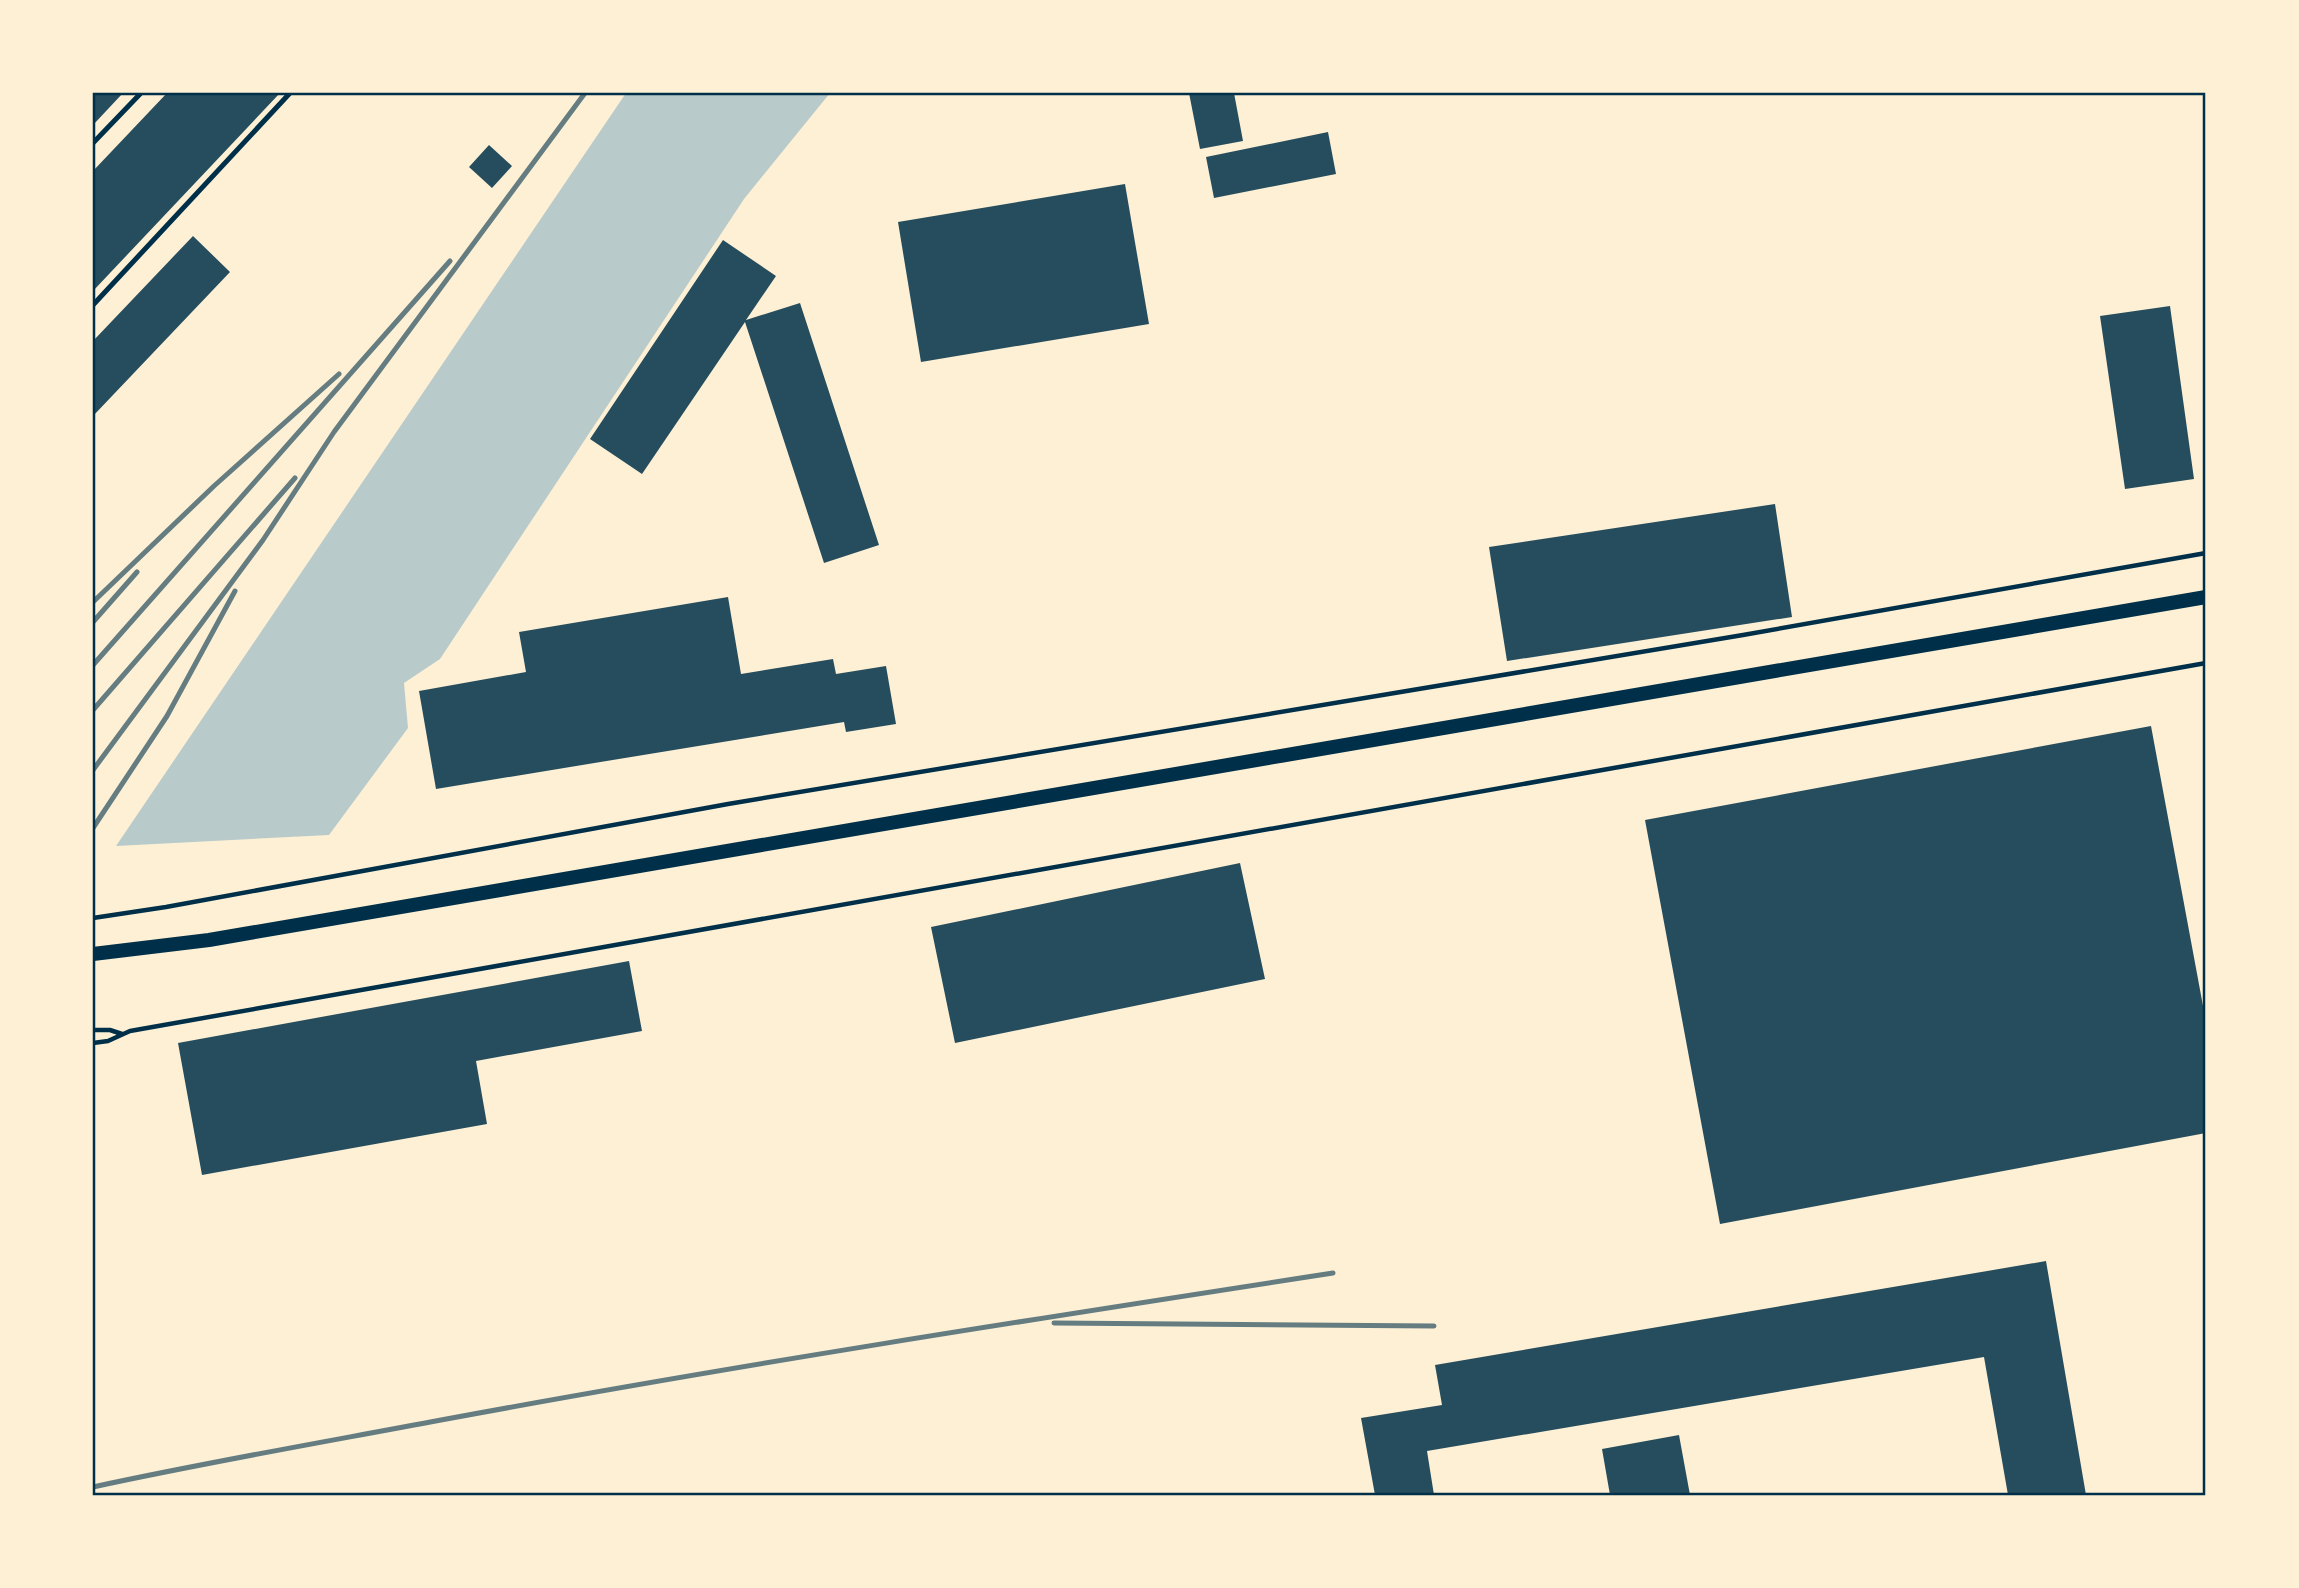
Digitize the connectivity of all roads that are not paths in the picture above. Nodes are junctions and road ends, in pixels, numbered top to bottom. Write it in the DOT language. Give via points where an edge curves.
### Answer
graph roads {
  1 [pos="141,93"];
  2 [pos="290,93"];
  3 [pos="93,143"];
  4 [pos="93,305"];
  5 [pos="2206,597"];
  6 [pos="93,954"];
  1 -- 3 [label="lane"];
  2 -- 4 [label="lane"];
  5 -- 6 [label="main road" via="209,940"];
}
